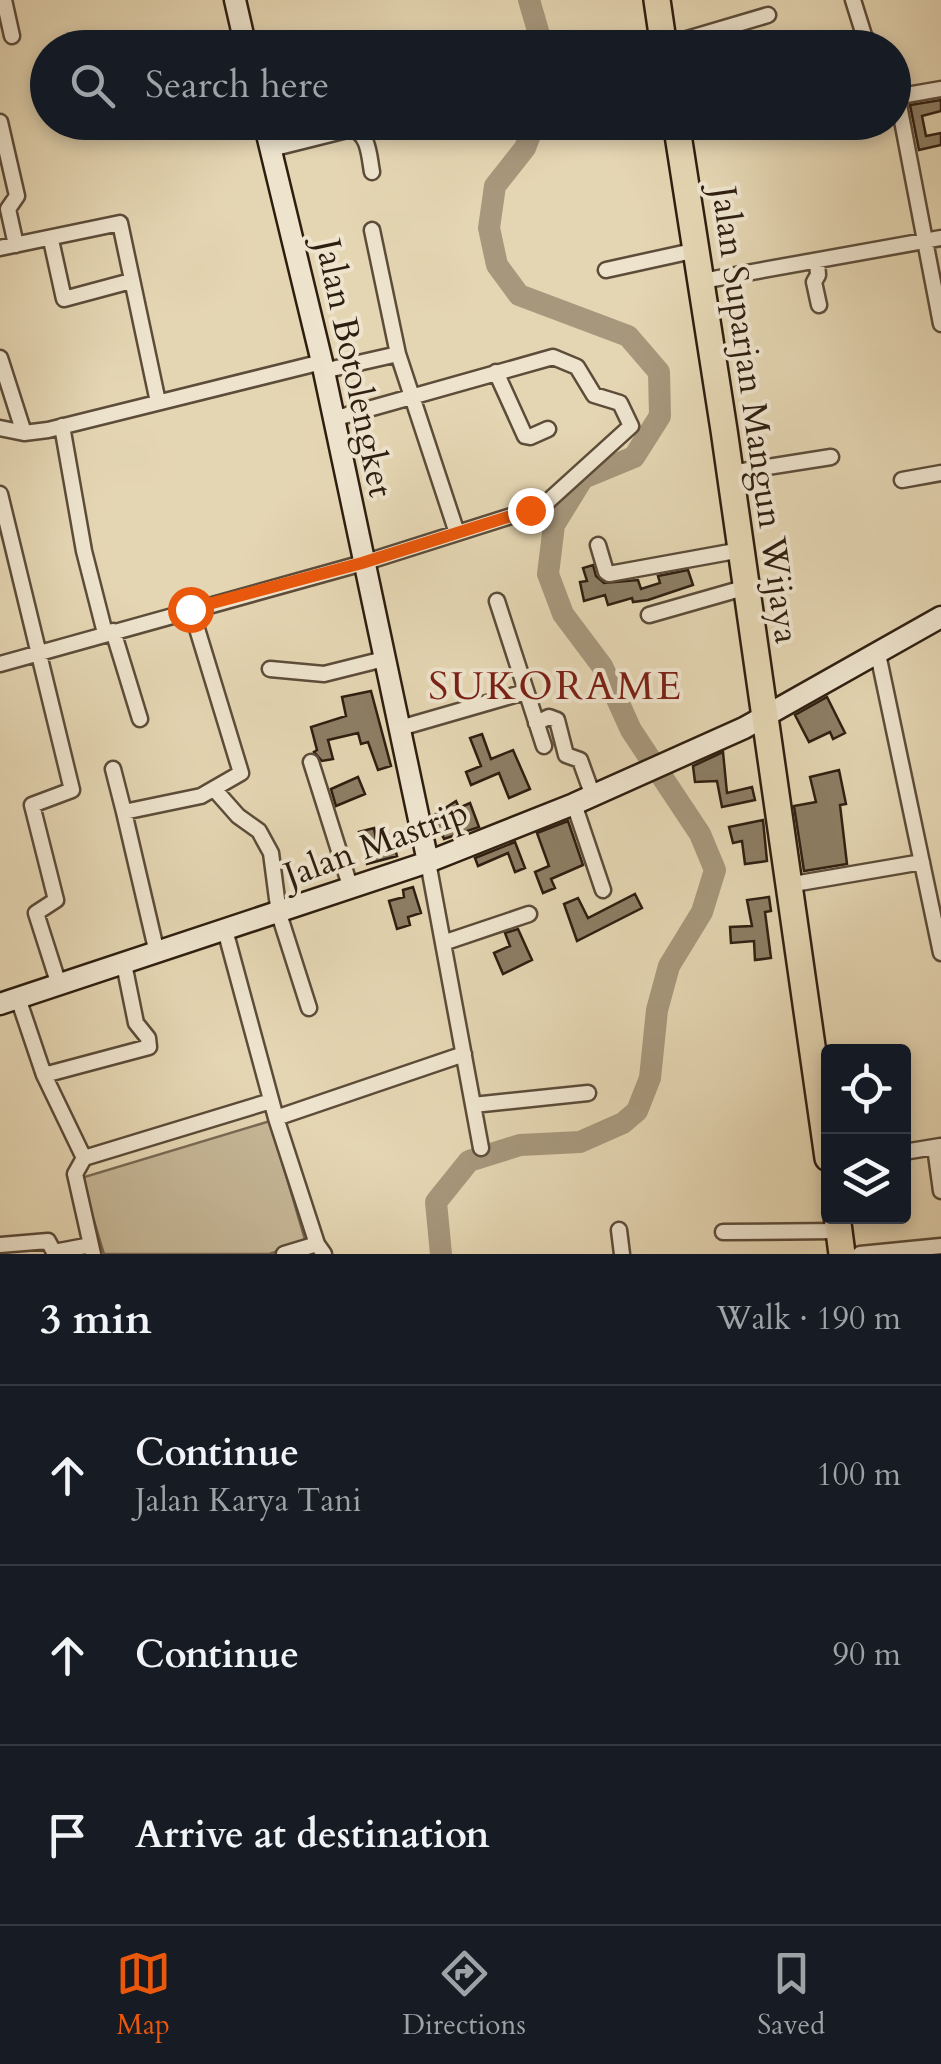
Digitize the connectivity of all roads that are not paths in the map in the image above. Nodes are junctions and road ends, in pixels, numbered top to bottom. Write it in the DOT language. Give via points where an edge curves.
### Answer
graph roads {
  1 [pos="4,0"];
  2 [pos="235,0"];
  3 [pos="656,0"];
  4 [pos="853,0"];
  5 [pos="768,15"];
  6 [pos="242,30"];
  7 [pos="660,30"];
  8 [pos="719,30"];
  9 [pos="862,30"];
  10 [pos="12,36"];
  11 [pos="941,89"];
  12 [pos="911,93"];
  13 [pos="0,126"];
  14 [pos="268,140"];
  15 [pos="307,140"];
  16 [pos="365,140"];
  17 [pos="679,140"];
  18 [pos="906,140"];
  19 [pos="270,149"];
  20 [pos="372,172"];
  21 [pos="372,230"];
  22 [pos="934,239"];
  23 [pos="51,240"];
  24 [pos="16,245"];
  25 [pos="0,248"];
  26 [pos="696,250"];
  27 [pos="817,261"];
  28 [pos="606,270"];
  29 [pos="131,281"];
  30 [pos="702,281"];
  31 [pos="819,305"];
  32 [pos="941,324"];
  33 [pos="398,354"];
  34 [pos="0,358"];
  35 [pos="323,367"];
  36 [pos="496,372"];
  37 [pos="411,397"];
  38 [pos="158,402"];
  39 [pos="333,419"];
  40 [pos="62,426"];
  41 [pos="548,430"];
  42 [pos="1,431"];
  43 [pos="24,433"];
  44 [pos="831,458"];
  45 [pos="730,473"];
  46 [pos="941,473"];
  47 [pos="902,480"];
  48 [pos="0,494"];
  49 [pos="5,530"];
  50 [pos="458,533"];
  51 [pos="598,545"];
  52 [pos="741,550"];
  53 [pos="362,563"];
  54 [pos="746,587"];
  55 [pos="497,601"];
  56 [pos="190,609"];
  57 [pos="649,615"];
  58 [pos="941,617"];
  59 [pos="109,632"];
  60 [pos="38,652"];
  61 [pos="878,654"];
  62 [pos="384,659"];
  63 [pos="0,664"];
  64 [pos="270,669"];
  65 [pos="526,692"];
  66 [pos="140,718"];
  67 [pos="764,718"];
  68 [pos="536,723"];
  69 [pos="400,728"];
  70 [pos="544,746"];
  71 [pos="311,762"];
  72 [pos="113,769"];
  73 [pos="215,790"];
  74 [pos="584,800"];
  75 [pos="124,812"];
  76 [pos="428,862"];
  77 [pos="922,862"];
  78 [pos="788,885"];
  79 [pos="351,889"];
  80 [pos="603,890"];
  81 [pos="279,914"];
  82 [pos="529,914"];
  83 [pos="226,930"];
  84 [pos="443,943"];
  85 [pos="157,953"];
  86 [pos="941,953"];
  87 [pos="124,964"];
  88 [pos="58,985"];
  89 [pos="9,1001"];
  90 [pos="309,1008"];
  91 [pos="464,1054"];
  92 [pos="44,1075"];
  93 [pos="588,1093"];
  94 [pos="272,1101"];
  95 [pos="474,1105"];
  96 [pos="276,1118"];
  97 [pos="824,1134"];
  98 [pos="938,1146"];
  99 [pos="481,1148"];
  100 [pos="911,1151"];
  101 [pos="84,1158"];
  102 [pos="941,1190"];
  103 [pos="619,1230"];
  104 [pos="723,1232"];
  105 [pos="839,1234"];
  106 [pos="0,1245"];
  107 [pos="941,1246"];
  108 [pos="321,1249"];
  109 [pos="92,1250"];
  110 [pos="284,1254"];
  111 [pos="622,1254"];
  112 [pos="860,1254"];
  1 -- 10 [label="street"];
  2 -- 6 [label="street"];
  3 -- 7 [label="highway"];
  4 -- 9 [label="street"];
  5 -- 8 [label="street"];
  11 -- 12 [label="street"];
  13 -- 24 [label="street" via="17,196 8,209"];
  14 -- 19 [label="street, Jalan Botolengket"];
  15 -- 19 [label="street"];
  16 -- 20 [label="street"];
  17 -- 26 [label="highway, Jalan Suparjan Mangun Wijaya"];
  18 -- 22 [label="street"];
  19 -- 35 [label="street, Jalan Botolengket"];
  21 -- 33 [label="street"];
  22 -- 27 [label="street"];
  22 -- 32 [label="street"];
  23 -- 24 [label="street"];
  23 -- 29 [label="street" via="64,299"];
  23 -- 29 [label="street" via="120,223"];
  24 -- 25 [label="street"];
  26 -- 28 [label="street"];
  26 -- 30 [label="highway, Jalan Suparjan Mangun Wijaya"];
  27 -- 30 [label="street"];
  27 -- 31 [label="street"];
  29 -- 38 [label="street"];
  30 -- 45 [label="highway, Jalan Suparjan Mangun Wijaya"];
  33 -- 35 [label="street"];
  33 -- 37 [label="street"];
  34 -- 43 [label="street"];
  35 -- 38 [label="street"];
  35 -- 39 [label="street, Jalan Botolengket"];
  36 -- 37 [label="street"];
  36 -- 41 [label="street" via="524,436"];
  36 -- 50 [label="street" via="548,357 570,363 594,395 620,402 631,426 544,504"];
  37 -- 39 [label="street"];
  37 -- 50 [label="street"];
  38 -- 40 [label="street"];
  39 -- 53 [label="street, Jalan Botolengket"];
  40 -- 43 [label="street"];
  40 -- 59 [label="street" via="84,550"];
  42 -- 43 [label="street"];
  44 -- 45 [label="street"];
  45 -- 52 [label="highway, Jalan Suparjan Mangun Wijaya"];
  46 -- 47 [label="street"];
  48 -- 49 [label="street"];
  49 -- 60 [label="street"];
  50 -- 53 [label="street"];
  51 -- 52 [label="street" via="610,574"];
  52 -- 54 [label="highway, Jalan Suparjan Mangun Wijaya"];
  53 -- 56 [label="street"];
  53 -- 62 [label="street, Jalan Botolengket"];
  54 -- 57 [label="street"];
  54 -- 67 [label="highway, Jalan Suparjan Mangun Wijaya"];
  55 -- 65 [label="street"];
  56 -- 59 [label="street"];
  56 -- 73 [label="street" via="240,773"];
  58 -- 61 [label="street, Jalan Mastrip"];
  59 -- 60 [label="street"];
  59 -- 66 [label="street"];
  60 -- 63 [label="street"];
  60 -- 88 [label="street" via="72,790 32,805 56,900 36,913"];
  61 -- 67 [label="street, Jalan Mastrip"];
  61 -- 77 [label="street"];
  62 -- 64 [label="street" via="324,674"];
  62 -- 69 [label="street, Jalan Botolengket"];
  65 -- 68 [label="street"];
  65 -- 69 [label="street"];
  67 -- 74 [label="street, Jalan Mastrip"];
  67 -- 78 [label="highway, Jalan Suparjan Mangun Wijaya"];
  68 -- 70 [label="street"];
  68 -- 74 [label="street" via="557,720 566,755 580,760"];
  69 -- 76 [label="street, Jalan Botolengket"];
  71 -- 79 [label="street"];
  72 -- 75 [label="street"];
  73 -- 75 [label="street"];
  73 -- 81 [label="street" via="271,853"];
  74 -- 76 [label="street, Jalan Mastrip"];
  74 -- 80 [label="street"];
  75 -- 85 [label="street"];
  76 -- 79 [label="street, Jalan Mastrip"];
  76 -- 84 [label="street"];
  77 -- 78 [label="street"];
  77 -- 86 [label="street"];
  78 -- 97 [label="highway, Jalan Suparjan Mangun Wijaya"];
  79 -- 81 [label="street, Jalan Mastrip"];
  81 -- 83 [label="street, Jalan Mastrip"];
  81 -- 90 [label="street"];
  82 -- 84 [label="street"];
  83 -- 85 [label="street, Jalan Mastrip"];
  83 -- 94 [label="street"];
  84 -- 91 [label="street"];
  85 -- 87 [label="street, Jalan Mastrip"];
  87 -- 88 [label="street, Jalan Mastrip"];
  87 -- 92 [label="street" via="136,1023 149,1047"];
  88 -- 89 [label="street, Jalan Mastrip"];
  89 -- 92 [label="street"];
  91 -- 95 [label="street"];
  91 -- 96 [label="street"];
  92 -- 101 [label="street"];
  93 -- 95 [label="street"];
  94 -- 96 [label="street"];
  94 -- 101 [label="street"];
  95 -- 99 [label="street"];
  96 -- 108 [label="street"];
  98 -- 100 [label="street"];
  98 -- 102 [label="street"];
  101 -- 109 [label="street" via="74,1174"];
  103 -- 111 [label="street"];
  104 -- 105 [label="street"];
  106 -- 109 [label="street" via="48,1241 54,1252"];
  107 -- 112 [label="street"];
  108 -- 110 [label="street"];
}
